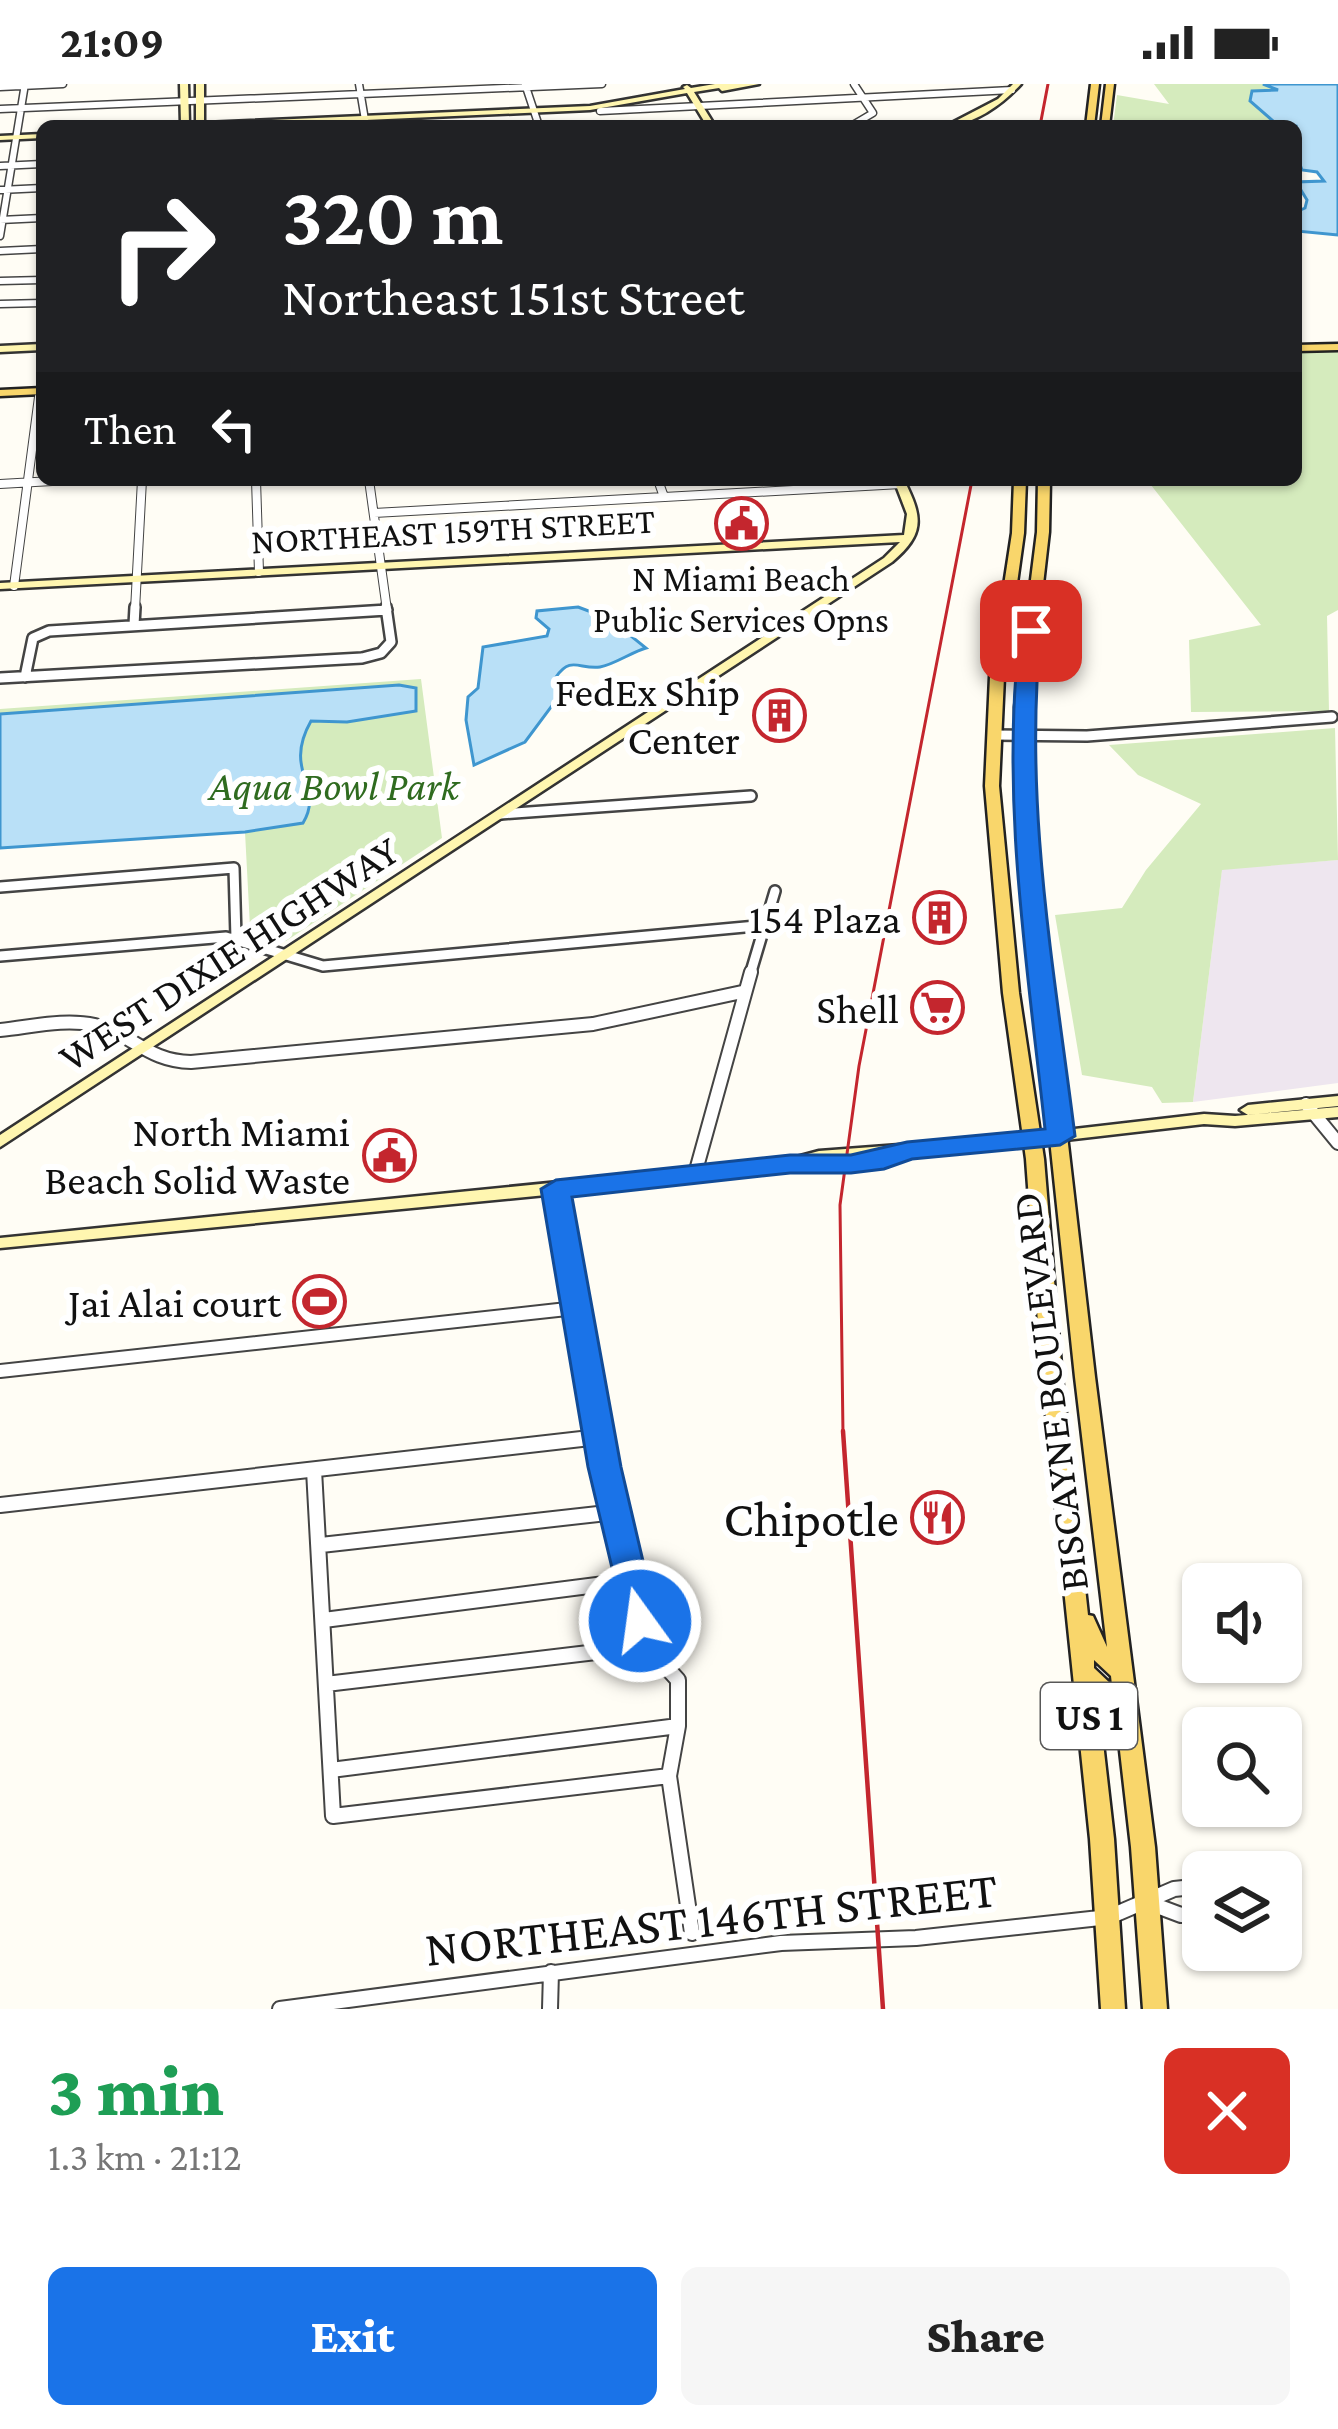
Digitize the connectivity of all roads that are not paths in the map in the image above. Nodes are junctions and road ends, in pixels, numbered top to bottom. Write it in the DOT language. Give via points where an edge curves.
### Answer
graph roads {
  1 [pos="63,84"];
  2 [pos="184,84"];
  3 [pos="200,84"];
  4 [pos="359,84"];
  5 [pos="602,84"];
  6 [pos="728,84"];
  7 [pos="754,84"];
  8 [pos="854,84"];
  9 [pos="1095,84"];
  10 [pos="1110,84"];
  11 [pos="25,85"];
  12 [pos="525,86"];
  13 [pos="0,87"];
  14 [pos="1015,87"];
  15 [pos="695,92"];
  16 [pos="361,94"];
  17 [pos="863,98"];
  18 [pos="200,101"];
  19 [pos="185,102"];
  20 [pos="660,103"];
  21 [pos="22,108"];
  22 [pos="595,109"];
  23 [pos="0,110"];
  24 [pos="535,112"];
  25 [pos="183,120"];
  26 [pos="200,120"];
  27 [pos="365,120"];
  28 [pos="399,120"];
  29 [pos="537,120"];
  30 [pos="708,120"];
  31 [pos="862,120"];
  32 [pos="962,120"];
  33 [pos="1091,120"];
  34 [pos="1106,120"];
  35 [pos="36,134"];
  36 [pos="18,135"];
  37 [pos="0,136"];
  38 [pos="36,164"];
  39 [pos="13,165"];
  40 [pos="0,166"];
  41 [pos="36,188"];
  42 [pos="4,190"];
  43 [pos="36,218"];
  44 [pos="2,220"];
  45 [pos="0,236"];
  46 [pos="36,249"];
  47 [pos="0,251"];
  48 [pos="36,280"];
  49 [pos="0,281"];
  50 [pos="36,303"];
  51 [pos="0,304"];
  52 [pos="1338,343"];
  53 [pos="1302,344"];
  54 [pos="36,346"];
  55 [pos="0,348"];
  56 [pos="36,395"];
  57 [pos="0,396"];
  58 [pos="36,428"];
  59 [pos="28,482"];
  60 [pos="36,482"];
  61 [pos="0,484"];
  62 [pos="142,486"];
  63 [pos="256,486"];
  64 [pos="370,486"];
  65 [pos="660,486"];
  66 [pos="837,486"];
  67 [pos="902,486"];
  68 [pos="1019,486"];
  69 [pos="1044,486"];
  70 [pos="664,497"];
  71 [pos="374,513"];
  72 [pos="910,538"];
  73 [pos="381,564"];
  74 [pos="260,572"];
  75 [pos="138,578"];
  76 [pos="7,586"];
  77 [pos="1010,589"];
  78 [pos="1036,591"];
  79 [pos="387,610"];
  80 [pos="134,625"];
  81 [pos="1001,650"];
  82 [pos="1028,652"];
  83 [pos="25,677"];
  84 [pos="0,678"];
  85 [pos="1332,717"];
  86 [pos="992,734"];
  87 [pos="1021,736"];
  88 [pos="751,796"];
  89 [pos="501,814"];
  90 [pos="999,873"];
  91 [pos="0,887"];
  92 [pos="775,891"];
  93 [pos="1034,903"];
  94 [pos="766,925"];
  95 [pos="236,938"];
  96 [pos="0,956"];
  97 [pos="283,956"];
  98 [pos="742,992"];
  99 [pos="0,1030"];
  100 [pos="140,1050"];
  101 [pos="1338,1101"];
  102 [pos="1308,1109"];
  103 [pos="1338,1112"];
  104 [pos="1060,1136"];
  105 [pos="1032,1138"];
  106 [pos="0,1142"];
  107 [pos="1338,1143"];
  108 [pos="695,1174"];
  109 [pos="556,1189"];
  110 [pos="0,1243"];
  111 [pos="576,1308"];
  112 [pos="0,1371"];
  113 [pos="1052,1377"];
  114 [pos="1085,1377"];
  115 [pos="599,1437"];
  116 [pos="314,1470"];
  117 [pos="0,1505"];
  118 [pos="616,1512"];
  119 [pos="321,1546"];
  120 [pos="628,1581"];
  121 [pos="1077,1605"];
  122 [pos="324,1620"];
  123 [pos="646,1646"];
  124 [pos="1083,1670"];
  125 [pos="1121,1673"];
  126 [pos="326,1684"];
  127 [pos="678,1726"];
  128 [pos="1130,1742"];
  129 [pos="331,1770"];
  130 [pos="669,1776"];
  131 [pos="1182,1888"];
  132 [pos="1149,1904"];
  133 [pos="1182,1915"];
  134 [pos="1109,1917"];
  135 [pos="692,1933"];
  136 [pos="551,1972"];
  137 [pos="280,2009"];
  138 [pos="550,2009"];
  139 [pos="1113,2009"];
  140 [pos="1155,2009"];
  1 -- 11 [label="street"];
  2 -- 19 [label="street"];
  3 -- 18 [label="street"];
  4 -- 16 [label="street"];
  5 -- 12 [label="street"];
  6 -- 15 [label="street"];
  7 -- 15 [label="street"];
  8 -- 17 [label="street"];
  9 -- 33 [label="main road"];
  10 -- 34 [label="main road"];
  11 -- 13 [label="street"];
  11 -- 21 [label="street"];
  12 -- 16 [label="street"];
  12 -- 24 [label="street"];
  14 -- 17 [label="street"];
  14 -- 32 [label="street"];
  15 -- 17 [label="street"];
  15 -- 20 [label="street"];
  15 -- 30 [label="street"];
  16 -- 18 [label="street"];
  16 -- 27 [label="street"];
  17 -- 31 [label="street" via="872,115"];
  18 -- 19 [label="street"];
  18 -- 26 [label="street"];
  19 -- 21 [label="street"];
  19 -- 25 [label="street"];
  20 -- 22 [label="street"];
  20 -- 22 [label="street"];
  21 -- 23 [label="street"];
  21 -- 36 [label="street"];
  22 -- 24 [label="street"];
  24 -- 28 [label="street"];
  24 -- 29 [label="street"];
  35 -- 36 [label="street"];
  36 -- 37 [label="street"];
  36 -- 39 [label="street"];
  38 -- 39 [label="street"];
  39 -- 40 [label="street"];
  39 -- 42 [label="street"];
  41 -- 42 [label="street"];
  42 -- 44 [label="street"];
  43 -- 44 [label="street"];
  44 -- 45 [label="street"];
  46 -- 47 [label="street"];
  48 -- 49 [label="street"];
  50 -- 51 [label="street"];
  52 -- 53 [label="main road"];
  54 -- 55 [label="street"];
  56 -- 57 [label="main road"];
  58 -- 59 [label="street"];
  59 -- 60 [label="street"];
  59 -- 61 [label="street"];
  59 -- 76 [label="street"];
  62 -- 75 [label="street"];
  63 -- 74 [label="street"];
  64 -- 71 [label="street"];
  65 -- 70 [label="street"];
  66 -- 70 [label="street"];
  67 -- 72 [label="street" via="915,514"];
  68 -- 77 [label="main road, BISCAYNE BOULEVARD / US 1"];
  69 -- 78 [label="main road, BISCAYNE BOULEVARD / US 1"];
  70 -- 71 [label="street"];
  71 -- 73 [label="street"];
  72 -- 73 [label="street, NORTHEAST 159TH STREET"];
  72 -- 89 [label="street, WEST DIXIE HIGHWAY"];
  73 -- 74 [label="street, NORTHEAST 159TH STREET"];
  73 -- 79 [label="street"];
  74 -- 75 [label="street, NORTHEAST 159TH STREET"];
  75 -- 76 [label="street, NORTHEAST 159TH STREET"];
  75 -- 80 [label="street"];
  77 -- 78 [label="street"];
  77 -- 81 [label="main road, BISCAYNE BOULEVARD / US 1"];
  78 -- 82 [label="main road, BISCAYNE BOULEVARD / US 1"];
  79 -- 80 [label="street"];
  79 -- 83 [label="street" via="389,647 362,658"];
  80 -- 83 [label="street" via="40,633"];
  81 -- 82 [label="main road"];
  81 -- 86 [label="main road, BISCAYNE BOULEVARD / US 1"];
  82 -- 87 [label="main road, BISCAYNE BOULEVARD / US 1"];
  83 -- 84 [label="street"];
  85 -- 87 [label="street"];
  86 -- 87 [label="street"];
  86 -- 90 [label="main road, BISCAYNE BOULEVARD / US 1"];
  87 -- 93 [label="main road, BISCAYNE BOULEVARD / US 1"];
  88 -- 89 [label="street"];
  89 -- 97 [label="street, WEST DIXIE HIGHWAY"];
  90 -- 93 [label="main road" via="1020,900"];
  90 -- 105 [label="main road, BISCAYNE BOULEVARD / US 1"];
  91 -- 95 [label="street" via="234,868"];
  92 -- 94 [label="street"];
  93 -- 104 [label="main road, BISCAYNE BOULEVARD / US 1"];
  94 -- 97 [label="street" via="323,966"];
  94 -- 98 [label="street"];
  95 -- 96 [label="street"];
  95 -- 97 [label="street"];
  97 -- 100 [label="street, WEST DIXIE HIGHWAY"];
  98 -- 100 [label="street" via="563,1027 191,1062 162,1063"];
  98 -- 108 [label="street"];
  99 -- 100 [label="street" via="95,1024"];
  100 -- 106 [label="street, WEST DIXIE HIGHWAY"];
  101 -- 102 [label="street"];
  102 -- 103 [label="street"];
  102 -- 104 [label="street"];
  102 -- 107 [label="street"];
  104 -- 105 [label="street"];
  104 -- 114 [label="main road, BISCAYNE BOULEVARD / US 1"];
  105 -- 108 [label="street" via="823,1167"];
  105 -- 113 [label="main road, BISCAYNE BOULEVARD / US 1"];
  108 -- 109 [label="street"];
  109 -- 110 [label="street"];
  109 -- 111 [label="street"];
  111 -- 112 [label="street"];
  111 -- 115 [label="street"];
  113 -- 114 [label="main road"];
  113 -- 121 [label="main road, BISCAYNE BOULEVARD / US 1"];
  114 -- 125 [label="main road, BISCAYNE BOULEVARD / US 1"];
  115 -- 116 [label="street"];
  115 -- 118 [label="street"];
  116 -- 117 [label="street"];
  116 -- 119 [label="street"];
  118 -- 119 [label="street"];
  118 -- 120 [label="street"];
  119 -- 122 [label="street"];
  120 -- 122 [label="street"];
  120 -- 123 [label="street"];
  121 -- 124 [label="main road, BISCAYNE BOULEVARD / US 1"];
  121 -- 125 [label="main road" via="1097,1651"];
  122 -- 126 [label="street"];
  123 -- 126 [label="street"];
  123 -- 127 [label="street" via="678,1681"];
  124 -- 128 [label="main road" via="1112,1699"];
  124 -- 134 [label="main road, BISCAYNE BOULEVARD / US 1"];
  125 -- 128 [label="main road, BISCAYNE BOULEVARD / US 1"];
  126 -- 129 [label="street"];
  127 -- 129 [label="street"];
  127 -- 130 [label="street"];
  128 -- 132 [label="main road, BISCAYNE BOULEVARD / US 1"];
  129 -- 130 [label="street" via="333,1816"];
  130 -- 135 [label="street"];
  131 -- 132 [label="street, NORTHEAST 146TH STREET"];
  132 -- 133 [label="street, NORTHEAST 146TH STREET"];
  132 -- 134 [label="street, NORTHEAST 146TH STREET"];
  132 -- 140 [label="main road, BISCAYNE BOULEVARD / US 1"];
  134 -- 136 [label="street, NORTHEAST 146TH STREET" via="781,1942"];
  134 -- 139 [label="main road, BISCAYNE BOULEVARD / US 1"];
  136 -- 137 [label="street, NORTHEAST 146TH STREET"];
  136 -- 138 [label="street"];
}
